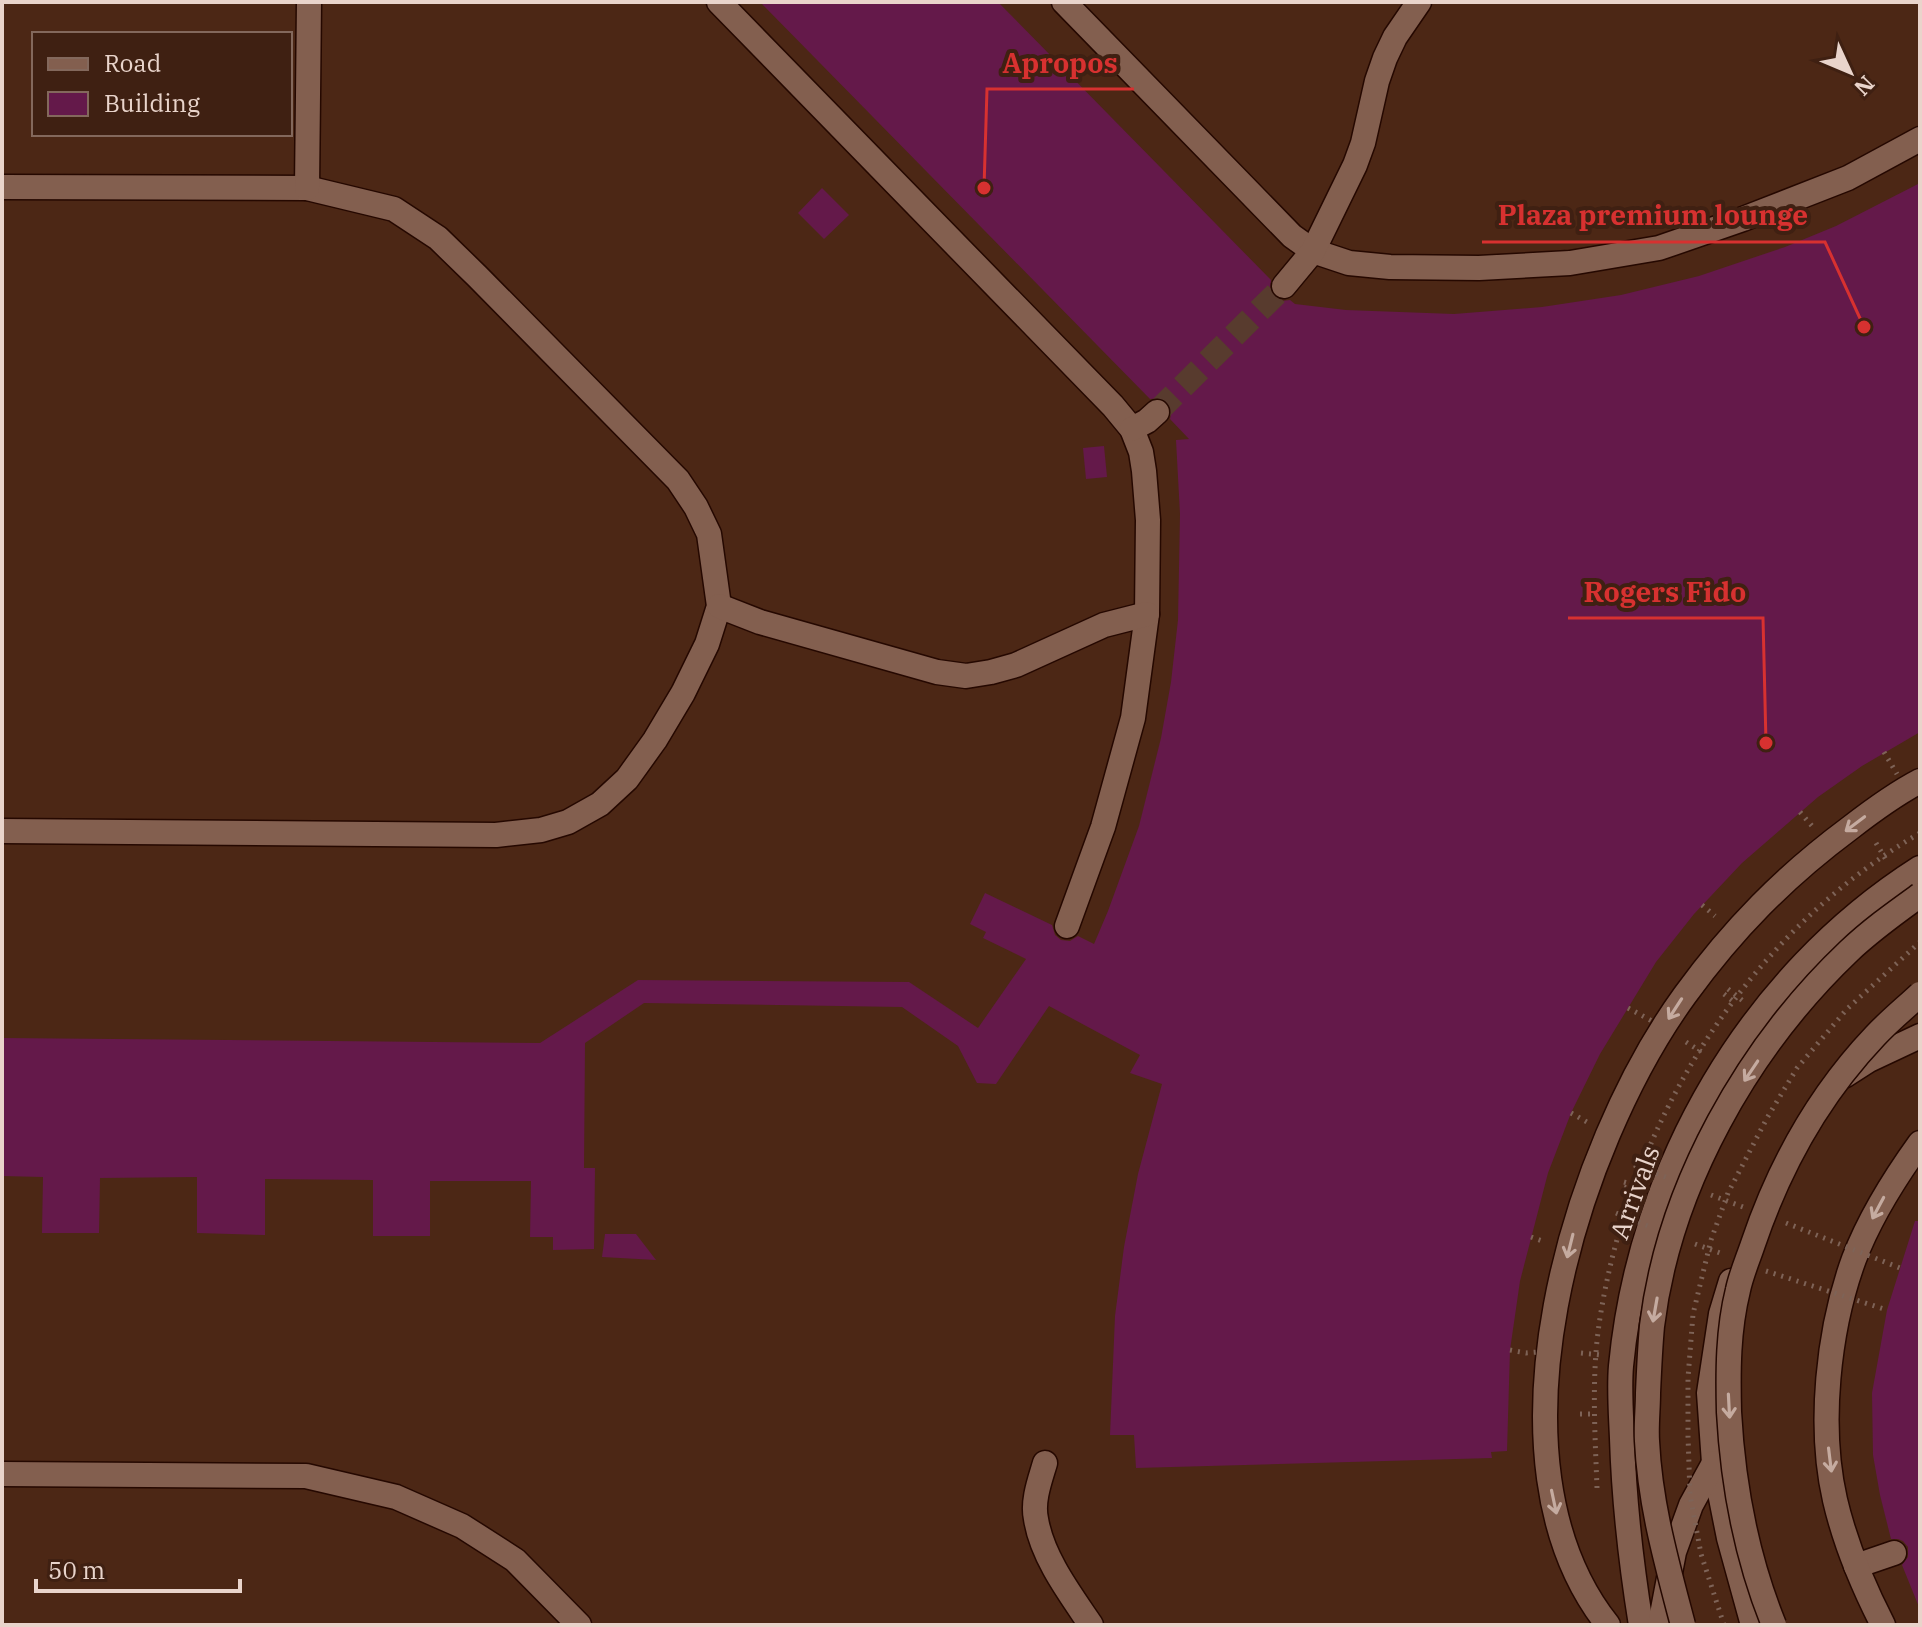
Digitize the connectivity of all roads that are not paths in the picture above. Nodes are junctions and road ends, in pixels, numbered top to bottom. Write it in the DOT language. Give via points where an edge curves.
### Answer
graph roads {
  1 [pos="309,2"];
  2 [pos="719,2"];
  3 [pos="1064,2"];
  4 [pos="1419,2"];
  5 [pos="1920,139"];
  6 [pos="2,187"];
  7 [pos="307,188"];
  8 [pos="1313,251"];
  9 [pos="1284,286"];
  10 [pos="1157,412"];
  11 [pos="1132,429"];
  12 [pos="719,606"];
  13 [pos="1147,614"];
  14 [pos="1908,777"];
  15 [pos="2,831"];
  16 [pos="1920,871"];
  17 [pos="1920,895"];
  18 [pos="1067,926"];
  19 [pos="1920,982"];
  20 [pos="1920,994"];
  21 [pos="1920,1036"];
  22 [pos="1820,1092"];
  23 [pos="1920,1143"];
  24 [pos="1045,1463"];
  25 [pos="1714,1463"];
  26 [pos="2,1474"];
  27 [pos="1894,1553"];
  28 [pos="1856,1566"];
  29 [pos="579,1625"];
  30 [pos="1091,1625"];
  31 [pos="1608,1625"];
  32 [pos="1641,1625"];
  33 [pos="1652,1625"];
  34 [pos="1660,1625"];
  35 [pos="1683,1625"];
  36 [pos="1753,1625"];
  37 [pos="1774,1625"];
  38 [pos="1883,1625"];
  1 -- 7 [label="street"];
  2 -- 11 [label="street"];
  3 -- 8 [label="street" via="1292,236"];
  4 -- 8 [label="street" via="1385,58 1355,165"];
  5 -- 8 [label="street" via="1848,178 1659,248 1570,263 1479,268 1349,263"];
  6 -- 7 [label="street"];
  7 -- 12 [label="street" via="394,209 438,238 477,276 678,480 709,534"];
  8 -- 9 [label="street"];
  10 -- 11 [label="street"];
  11 -- 13 [label="street" via="1141,452 1148,520"];
  12 -- 13 [label="street" via="760,622 966,676 1016,665 1104,625"];
  12 -- 15 [label="street" via="707,644 655,740 627,779 600,804 568,822 496,835"];
  13 -- 18 [label="street" via="1133,718 1103,827"];
  14 -- 31 [label="street, one-way" via="1810,857 1725,944 1645,1059 1592,1172 1550,1336 1546,1447 1561,1531 1582,1585"];
  16 -- 32 [label="street, Arrivals, bridge" via="1809,957 1756,1019 1687,1134 1653,1211 1635,1275 1621,1368 1623,1479"];
  16 -- 33 [label="street" via="1835,941 1756,1030 1708,1101 1664,1192 1636,1291 1624,1403 1633,1539"];
  17 -- 35 [label="street, one-way, bridge" via="1849,951 1779,1029 1715,1129 1670,1241 1652,1325 1646,1440 1656,1521"];
  19 -- 22 [label="street" via="1866,1035"];
  20 -- 37 [label="street, one-way, bridge" via="1872,1039 1823,1100 1767,1202 1738,1290 1728,1372 1733,1468 1749,1553"];
  21 -- 22 [label="street"];
  22 -- 25 [label="street" via="1795,1130 1745,1235 1721,1314 1709,1393"];
  23 -- 28 [label="street, one-way" via="1882,1201 1838,1310 1829,1372 1828,1444 1835,1499"];
  24 -- 30 [label="street" via="1035,1518 1048,1555"];
  25 -- 34 [label="street" via="1674,1552"];
  25 -- 36 [label="street"];
  26 -- 29 [label="street" via="306,1476 396,1497 462,1526 515,1560"];
  27 -- 28 [label="street"];
  28 -- 38 [label="street"];
}
